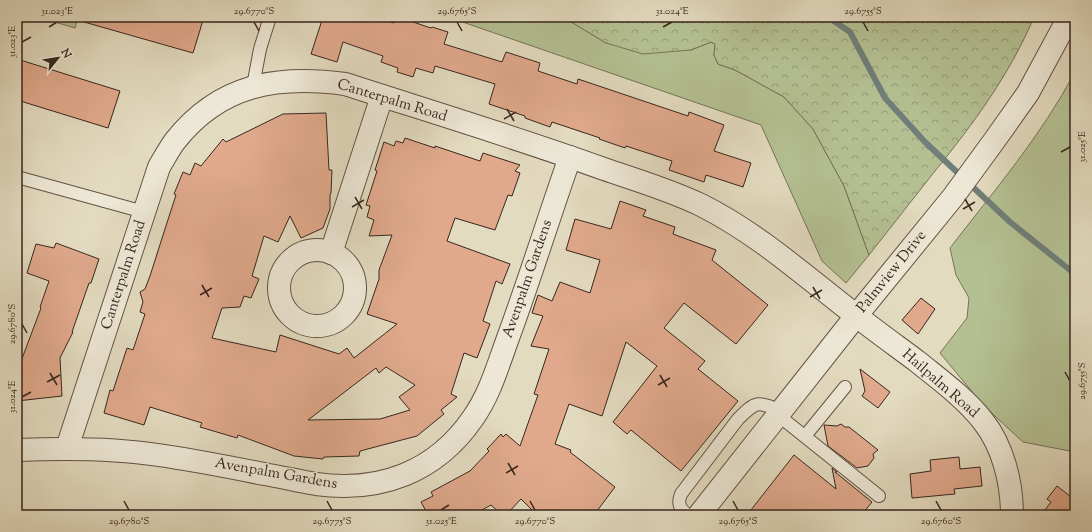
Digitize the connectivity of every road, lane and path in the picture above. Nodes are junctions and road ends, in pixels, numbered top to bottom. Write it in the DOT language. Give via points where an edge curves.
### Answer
graph roads {
  1 [pos="270,17"];
  2 [pos="1069,17"];
  3 [pos="253,86"];
  4 [pos="382,96"];
  5 [pos="570,156"];
  6 [pos="17,177"];
  7 [pos="144,212"];
  8 [pos="331,252"];
  9 [pos="856,316"];
  10 [pos="846,387"];
  11 [pos="779,413"];
  12 [pos="805,436"];
  13 [pos="67,448"];
  14 [pos="17,450"];
  15 [pos="879,496"];
  16 [pos="688,515"];
  17 [pos="699,515"];
  18 [pos="1012,515"];
  1 -- 3 [label="lane" via="260,49"];
  2 -- 9 [label="street, Palmview Drive" via="1028,93 994,141"];
  3 -- 4 [label="street, Canterpalm Road" via="282,81 319,80 346,84"];
  3 -- 7 [label="street, Canterpalm Road" via="225,98 199,115 174,142 159,167"];
  4 -- 5 [label="street, Canterpalm Road"];
  4 -- 8 [label="street"];
  5 -- 9 [label="street, Canterpalm Road" via="701,205 729,220 764,243"];
  5 -- 13 [label="street, Avenpalm Gardens" via="488,391 473,418 455,441 431,462 408,474 380,483 346,486 317,484 155,454"];
  6 -- 7 [label="lane"];
  7 -- 13 [label="street, Canterpalm Road"];
  9 -- 11 [label="street, Palmview Drive"];
  9 -- 18 [label="street, Hailpalm Road" via="938,378 983,421 995,440 1006,468 1012,499"];
  10 -- 12 [label="lane"];
  11 -- 12 [label="lane"];
  11 -- 16 [label="lane" via="764,404 756,404 738,419 678,499 682,511"];
  11 -- 17 [label="street, Palmview Drive"];
  12 -- 15 [label="lane"];
  13 -- 14 [label="street, Avenpalm Gardens"];
}
